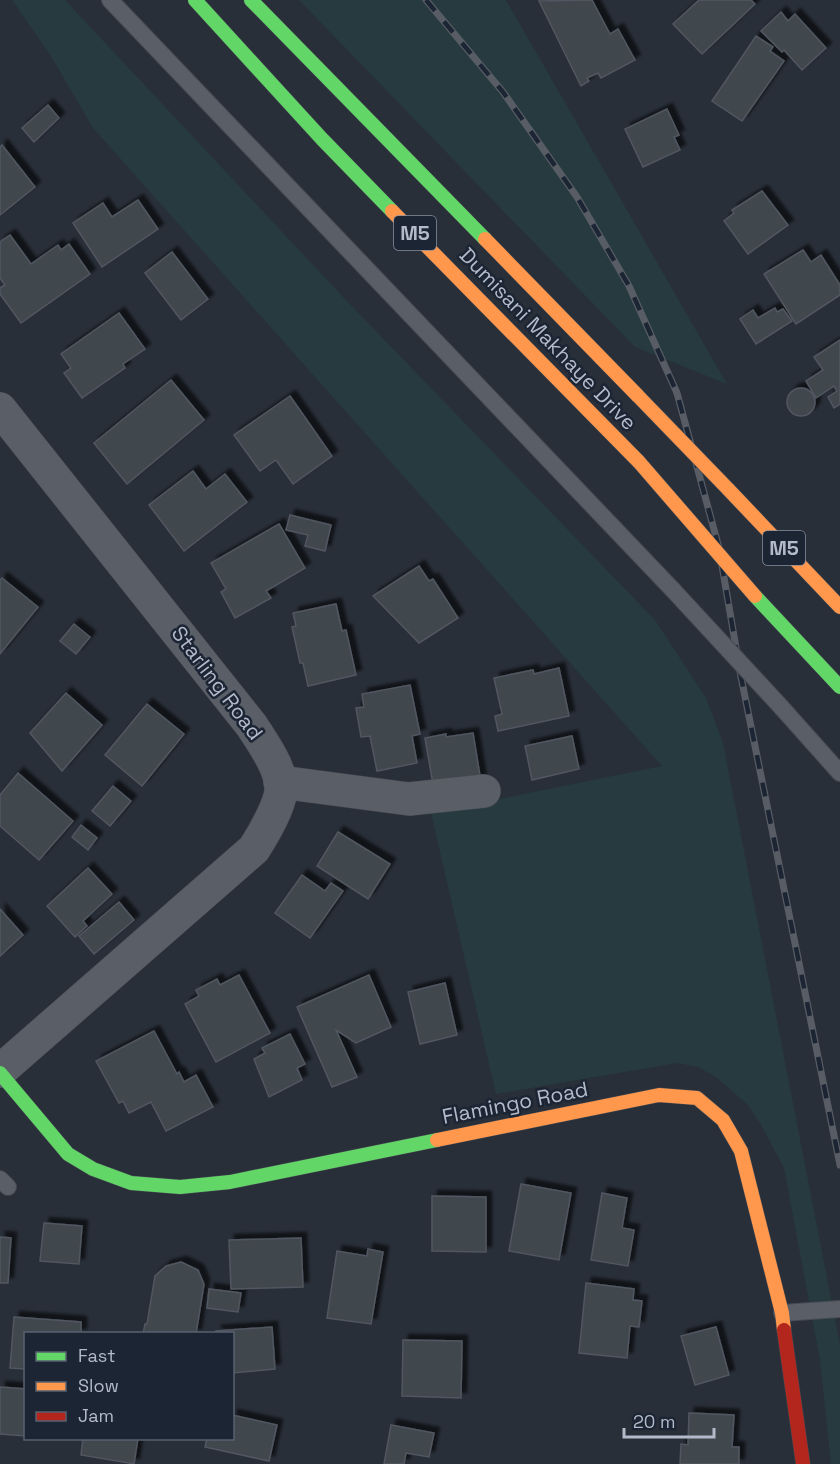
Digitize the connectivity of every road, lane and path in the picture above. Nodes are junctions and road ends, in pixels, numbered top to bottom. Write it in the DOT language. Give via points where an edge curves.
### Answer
graph roads {
  1 [pos="110,0"];
  2 [pos="195,0"];
  3 [pos="251,0"];
  4 [pos="0,409"];
  5 [pos="840,607"];
  6 [pos="840,687"];
  7 [pos="840,773"];
  8 [pos="280,782"];
  9 [pos="484,791"];
  10 [pos="0,1072"];
  11 [pos="840,1309"];
  12 [pos="782,1313"];
  13 [pos="803,1464"];
  1 -- 7 [label="lane, bridge" via="673,590"];
  2 -- 6 [label="main road, Dumisani Makhaye Drive / M5, bridge" via="322,139 639,462"];
  3 -- 5 [label="main road, Dumisani Makhaye Drive / M5, bridge"];
  4 -- 8 [label="street, Starling Road" via="252,726"];
  8 -- 9 [label="street" via="409,799"];
  8 -- 10 [label="street" via="270,824 255,849"];
  10 -- 12 [label="main road, Flamingo Road" via="68,1154 131,1183 180,1186 230,1182 659,1095 697,1098 723,1120 741,1151"];
  11 -- 12 [label="lane"];
  12 -- 13 [label="main road, Flamingo Road"];
}
